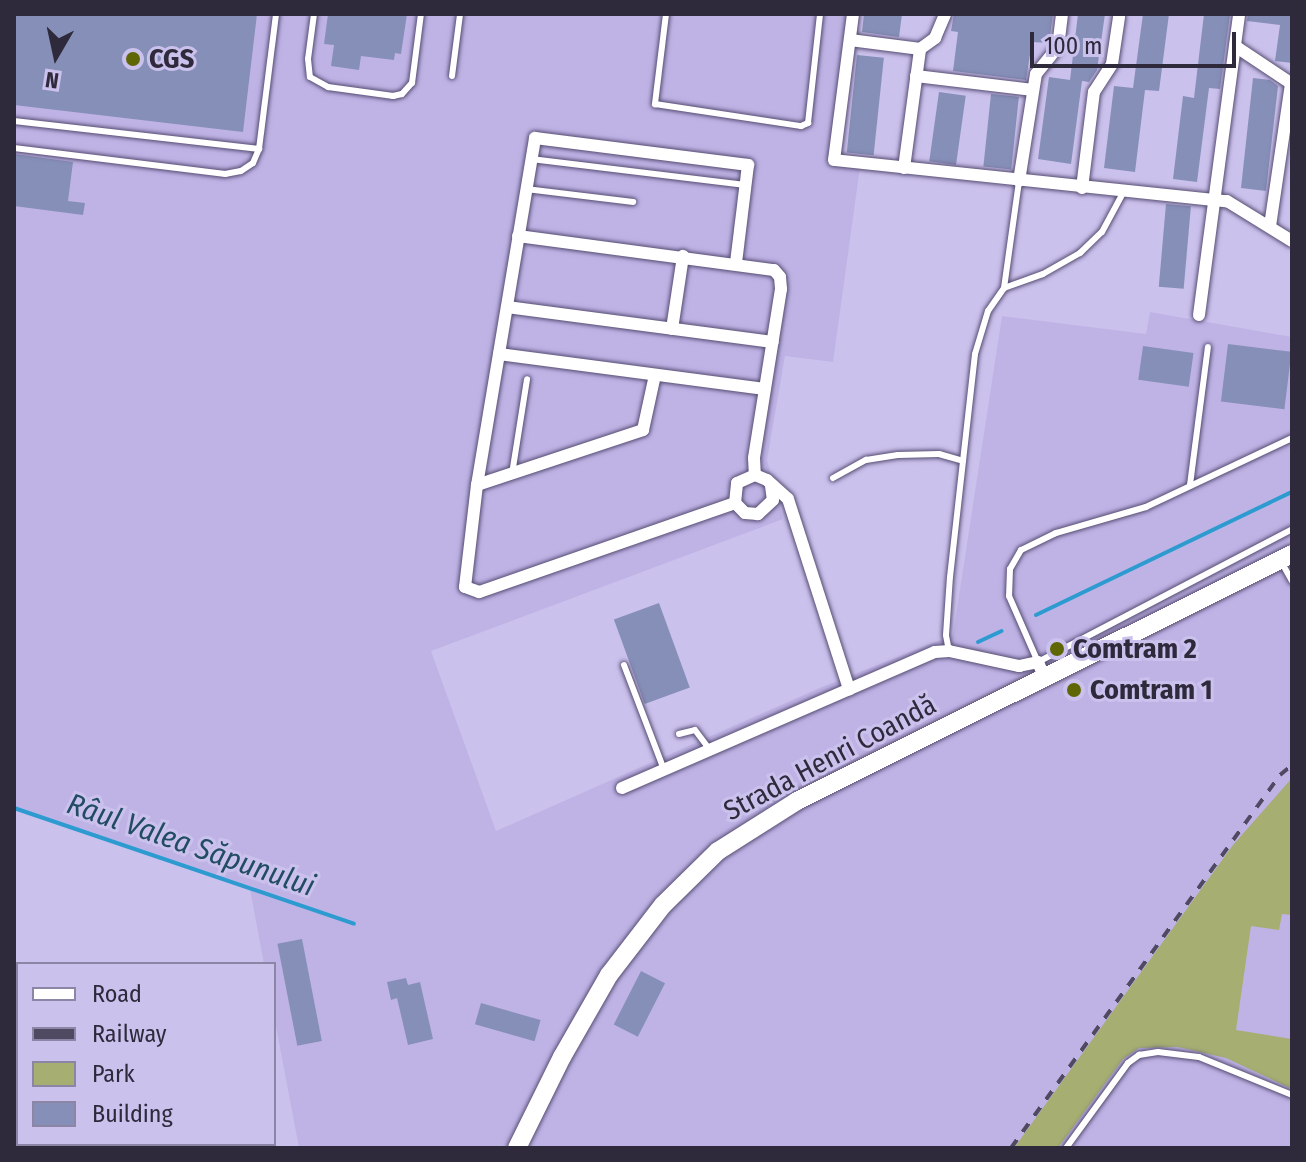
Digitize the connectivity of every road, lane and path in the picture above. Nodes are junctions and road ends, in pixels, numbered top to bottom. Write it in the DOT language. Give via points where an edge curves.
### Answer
graph roads {
  1 [pos="276,14"];
  2 [pos="314,14"];
  3 [pos="421,14"];
  4 [pos="460,14"];
  5 [pos="666,14"];
  6 [pos="820,14"];
  7 [pos="853,14"];
  8 [pos="945,14"];
  9 [pos="1062,14"];
  10 [pos="1239,14"];
  11 [pos="1119,17"];
  12 [pos="850,40"];
  13 [pos="1235,46"];
  14 [pos="920,49"];
  15 [pos="452,76"];
  16 [pos="916,76"];
  17 [pos="1292,84"];
  18 [pos="1033,90"];
  19 [pos="14,121"];
  20 [pos="14,148"];
  21 [pos="259,149"];
  22 [pos="531,159"];
  23 [pos="904,168"];
  24 [pos="1019,181"];
  25 [pos="747,185"];
  26 [pos="1082,188"];
  27 [pos="526,189"];
  28 [pos="1123,193"];
  29 [pos="633,202"];
  30 [pos="1213,202"];
  31 [pos="1270,226"];
  32 [pos="518,236"];
  33 [pos="1292,241"];
  34 [pos="683,256"];
  35 [pos="736,263"];
  36 [pos="1004,288"];
  37 [pos="507,307"];
  38 [pos="1199,315"];
  39 [pos="672,329"];
  40 [pos="773,342"];
  41 [pos="1208,347"];
  42 [pos="499,354"];
  43 [pos="655,375"];
  44 [pos="527,379"];
  45 [pos="765,389"];
  46 [pos="1292,438"];
  47 [pos="963,461"];
  48 [pos="512,474"];
  49 [pos="755,475"];
  50 [pos="833,478"];
  51 [pos="477,485"];
  52 [pos="1190,485"];
  53 [pos="771,486"];
  54 [pos="735,503"];
  55 [pos="1292,529"];
  56 [pos="1286,556"];
  57 [pos="1292,581"];
  58 [pos="949,651"];
  59 [pos="624,665"];
  60 [pos="1041,670"];
  61 [pos="849,689"];
  62 [pos="679,734"];
  63 [pos="710,750"];
  64 [pos="664,770"];
  65 [pos="622,788"];
  66 [pos="1292,1095"];
  67 [pos="517,1148"];
  68 [pos="1066,1148"];
  1 -- 21 [label="lane"];
  2 -- 3 [label="lane" via="310,77 328,87 393,96 412,83"];
  4 -- 15 [label="lane"];
  5 -- 6 [label="lane" via="655,104 801,126 808,123"];
  7 -- 12 [label="street"];
  8 -- 14 [label="street" via="935,38"];
  9 -- 18 [label="street" via="1058,47 1040,66"];
  10 -- 13 [label="street"];
  11 -- 26 [label="street" via="1112,64 1094,92"];
  12 -- 14 [label="street"];
  12 -- 23 [label="street" via="832,155 839,162"];
  13 -- 17 [label="street"];
  13 -- 30 [label="street"];
  14 -- 16 [label="street"];
  16 -- 18 [label="street"];
  16 -- 23 [label="street"];
  17 -- 31 [label="street"];
  18 -- 24 [label="street"];
  19 -- 21 [label="lane"];
  20 -- 21 [label="lane" via="225,174 253,163"];
  22 -- 25 [label="lane"];
  22 -- 25 [label="street" via="538,138 742,163 750,170"];
  22 -- 27 [label="street"];
  23 -- 24 [label="street"];
  24 -- 26 [label="street"];
  24 -- 36 [label="lane"];
  25 -- 35 [label="street"];
  26 -- 28 [label="street"];
  27 -- 29 [label="lane"];
  27 -- 32 [label="street"];
  28 -- 30 [label="street"];
  28 -- 36 [label="lane" via="1102,232 1080,253"];
  30 -- 31 [label="street" via="1237,204"];
  30 -- 38 [label="street"];
  31 -- 33 [label="street"];
  32 -- 34 [label="street"];
  32 -- 37 [label="street"];
  34 -- 35 [label="street"];
  34 -- 39 [label="street"];
  35 -- 40 [label="street" via="764,266 780,277"];
  36 -- 47 [label="lane" via="988,311 975,354"];
  37 -- 39 [label="street"];
  37 -- 42 [label="street"];
  39 -- 40 [label="street"];
  40 -- 45 [label="street"];
  41 -- 52 [label="lane"];
  42 -- 43 [label="street"];
  42 -- 51 [label="street"];
  43 -- 45 [label="street"];
  43 -- 48 [label="street" via="643,430"];
  44 -- 48 [label="lane"];
  45 -- 49 [label="street"];
  46 -- 52 [label="lane"];
  47 -- 50 [label="lane" via="939,454 898,455 866,460"];
  47 -- 58 [label="lane"];
  48 -- 51 [label="street"];
  49 -- 53 [label="street"];
  49 -- 54 [label="street" via="737,483"];
  51 -- 54 [label="street" via="464,579 473,592"];
  52 -- 60 [label="lane" via="1146,507 1056,533 1021,550 1010,569 1009,596"];
  53 -- 54 [label="street" via="773,500 758,514 745,513"];
  53 -- 61 [label="street" via="788,499"];
  55 -- 60 [label="lane"];
  56 -- 57 [label="lane"];
  56 -- 60 [label="main road, Strada Henri Coandă"];
  58 -- 60 [label="street"];
  58 -- 61 [label="street" via="921,657"];
  59 -- 64 [label="lane"];
  60 -- 67 [label="main road, Strada Henri Coandă" via="797,801 706,862 663,905 602,985"];
  61 -- 63 [label="street"];
  62 -- 63 [label="lane" via="695,730"];
  63 -- 64 [label="street"];
  64 -- 65 [label="street"];
  66 -- 68 [label="lane" via="1199,1057 1139,1055"];
}
